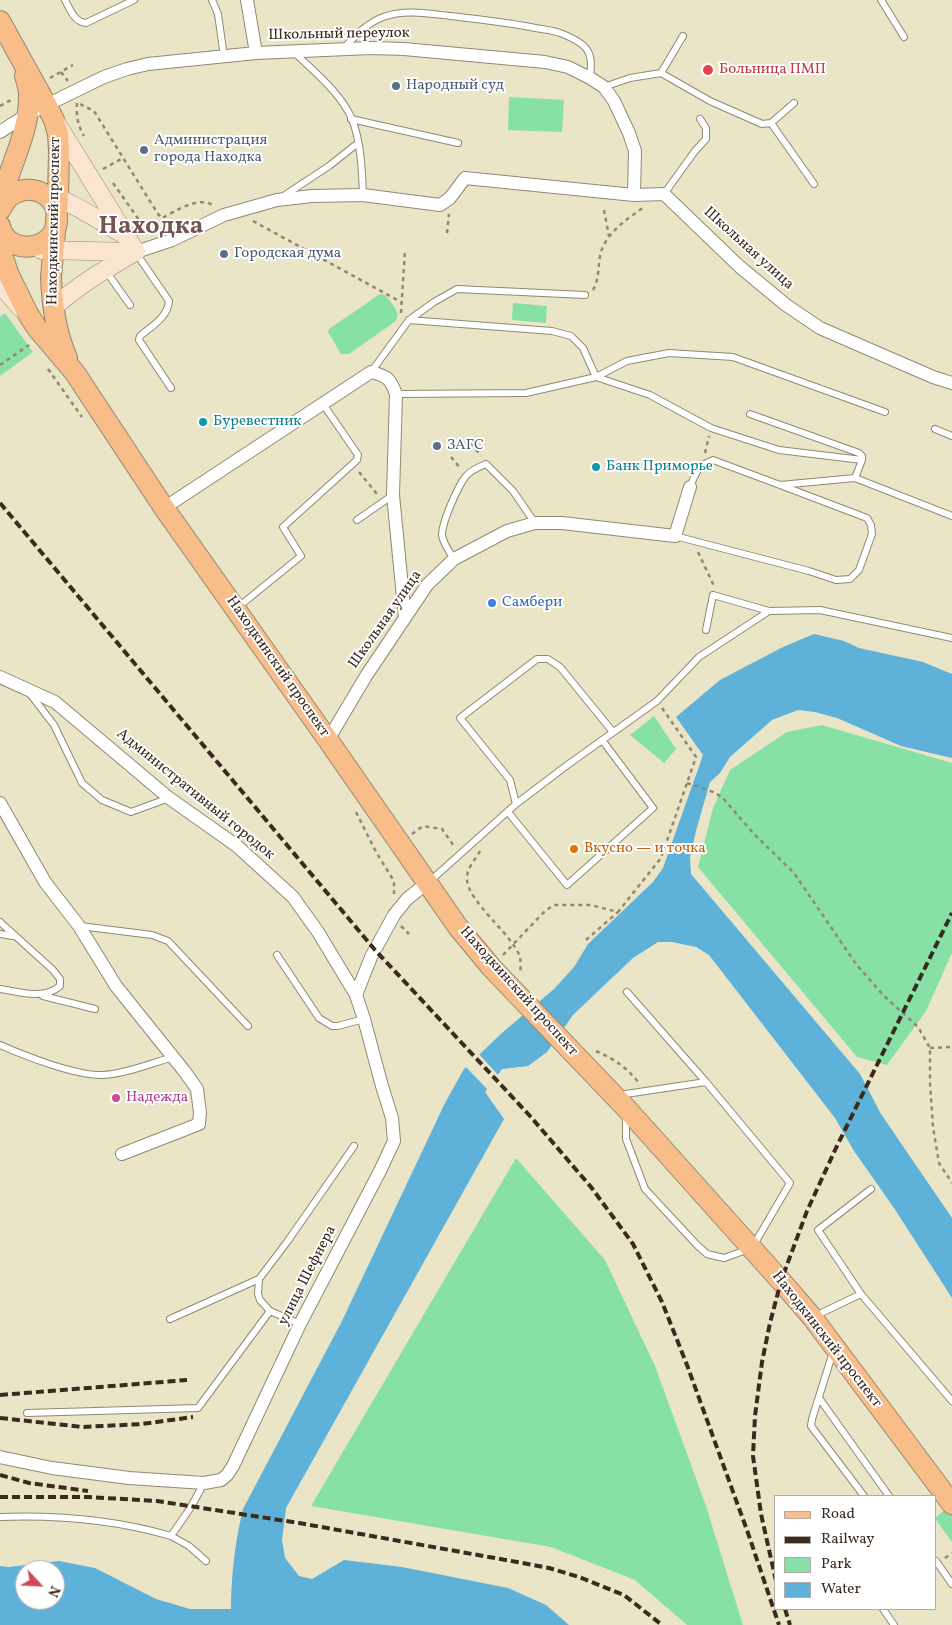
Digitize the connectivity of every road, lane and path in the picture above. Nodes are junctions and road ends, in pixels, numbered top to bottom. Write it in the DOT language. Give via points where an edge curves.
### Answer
graph roads {
  1 [pos="65,0"];
  2 [pos="134,0"];
  3 [pos="212,0"];
  4 [pos="247,0"];
  5 [pos="881,0"];
  6 [pos="0,20"];
  7 [pos="683,36"];
  8 [pos="904,37"];
  9 [pos="14,46"];
  10 [pos="343,49"];
  11 [pos="294,52"];
  12 [pos="256,53"];
  13 [pos="224,57"];
  14 [pos="661,73"];
  15 [pos="590,78"];
  16 [pos="604,88"];
  17 [pos="77,97"];
  18 [pos="794,103"];
  19 [pos="50,113"];
  20 [pos="28,114"];
  21 [pos="351,118"];
  22 [pos="700,120"];
  23 [pos="772,123"];
  24 [pos="0,132"];
  25 [pos="85,137"];
  26 [pos="358,143"];
  27 [pos="458,143"];
  28 [pos="123,158"];
  29 [pos="103,169"];
  30 [pos="109,176"];
  31 [pos="814,184"];
  32 [pos="2,185"];
  33 [pos="34,190"];
  34 [pos="664,194"];
  35 [pos="363,195"];
  36 [pos="634,195"];
  37 [pos="58,198"];
  38 [pos="277,200"];
  39 [pos="214,207"];
  40 [pos="0,210"];
  41 [pos="604,210"];
  42 [pos="207,211"];
  43 [pos="230,214"];
  44 [pos="162,218"];
  45 [pos="56,225"];
  46 [pos="0,226"];
  47 [pos="125,236"];
  48 [pos="150,236"];
  49 [pos="609,236"];
  50 [pos="157,237"];
  51 [pos="0,239"];
  52 [pos="21,247"];
  53 [pos="0,249"];
  54 [pos="54,251"];
  55 [pos="405,251"];
  56 [pos="136,252"];
  57 [pos="105,270"];
  58 [pos="0,284"];
  59 [pos="585,295"];
  60 [pos="402,302"];
  61 [pos="130,305"];
  62 [pos="53,308"];
  63 [pos="409,320"];
  64 [pos="399,332"];
  65 [pos="34,336"];
  66 [pos="0,365"];
  67 [pos="371,372"];
  68 [pos="75,373"];
  69 [pos="596,377"];
  70 [pos="952,383"];
  71 [pos="171,388"];
  72 [pos="396,394"];
  73 [pos="323,404"];
  74 [pos="886,412"];
  75 [pos="750,414"];
  76 [pos="711,428"];
  77 [pos="935,429"];
  78 [pos="952,436"];
  79 [pos="471,442"];
  80 [pos="451,457"];
  81 [pos="862,460"];
  82 [pos="486,464"];
  83 [pos="703,464"];
  84 [pos="353,465"];
  85 [pos="466,477"];
  86 [pos="855,478"];
  87 [pos="780,485"];
  88 [pos="690,487"];
  89 [pos="388,498"];
  90 [pos="164,508"];
  91 [pos="952,516"];
  92 [pos="357,520"];
  93 [pos="535,523"];
  94 [pos="675,536"];
  95 [pos="691,540"];
  96 [pos="454,560"];
  97 [pos="727,599"];
  98 [pos="236,609"];
  99 [pos="769,611"];
  100 [pos="405,618"];
  101 [pos="706,630"];
  102 [pos="952,638"];
  103 [pos="0,677"];
  104 [pos="29,692"];
  105 [pos="656,701"];
  106 [pos="613,732"];
  107 [pos="328,740"];
  108 [pos="602,740"];
  109 [pos="687,783"];
  110 [pos="169,798"];
  111 [pos="0,803"];
  112 [pos="516,804"];
  113 [pos="508,812"];
  114 [pos="481,849"];
  115 [pos="427,884"];
  116 [pos="618,912"];
  117 [pos="0,922"];
  118 [pos="79,926"];
  119 [pos="0,934"];
  120 [pos="15,936"];
  121 [pos="586,940"];
  122 [pos="512,945"];
  123 [pos="277,955"];
  124 [pos="491,967"];
  125 [pos="518,985"];
  126 [pos="0,989"];
  127 [pos="627,992"];
  128 [pos="39,995"];
  129 [pos="356,995"];
  130 [pos="96,1010"];
  131 [pos="364,1019"];
  132 [pos="248,1026"];
  133 [pos="0,1045"];
  134 [pos="952,1047"];
  135 [pos="930,1048"];
  136 [pos="585,1054"];
  137 [pos="173,1057"];
  138 [pos="706,1082"];
  139 [pos="646,1091"];
  140 [pos="620,1102"];
  141 [pos="354,1146"];
  142 [pos="122,1154"];
  143 [pos="952,1183"];
  144 [pos="871,1189"];
  145 [pos="752,1248"];
  146 [pos="259,1279"];
  147 [pos="862,1294"];
  148 [pos="270,1311"];
  149 [pos="812,1317"];
  150 [pos="170,1319"];
  151 [pos="300,1324"];
  152 [pos="835,1349"];
  153 [pos="819,1398"];
  154 [pos="952,1401"];
  155 [pos="27,1413"];
  156 [pos="0,1457"];
  157 [pos="204,1484"];
  158 [pos="863,1495"];
  159 [pos="888,1495"];
  160 [pos="952,1504"];
  161 [pos="0,1516"];
  162 [pos="171,1536"];
  163 [pos="206,1562"];
  164 [pos="937,1562"];
  165 [pos="952,1584"];
  166 [pos="884,1610"];
  167 [pos="894,1625"];
  1 -- 2 [label="lane" via="76,19 86,23"];
  3 -- 13 [label="lane" via="218,14"];
  4 -- 12 [label="street"];
  5 -- 8 [label="lane"];
  6 -- 9 [label="main road, Находкинский проспект"];
  7 -- 14 [label="lane"];
  9 -- 19 [label="main road, Находкинский проспект"];
  9 -- 20 [label="main road, Находкинский проспект" via="25,74"];
  10 -- 11 [label="street, Школьный переулок"];
  10 -- 15 [label="street, Школьный переулок" via="404,49 544,62 568,67"];
  10 -- 15 [label="lane" via="359,31 396,14 413,12 500,21 559,32 574,39 589,52 592,62"];
  11 -- 12 [label="street, Школьный переулок"];
  11 -- 21 [label="lane" via="338,96"];
  12 -- 13 [label="street, Школьный переулок"];
  13 -- 17 [label="street, Школьный переулок" via="127,69 104,77"];
  14 -- 16 [label="lane" via="630,78"];
  14 -- 23 [label="lane" via="756,122"];
  15 -- 16 [label="street, Школьный переулок"];
  16 -- 36 [label="street, Школьный переулок" via="614,101 635,151"];
  17 -- 19 [label="street, Школьный переулок"];
  17 -- 25 [label="path" via="76,113"];
  17 -- 28 [label="path" via="94,111"];
  18 -- 23 [label="lane"];
  19 -- 20 [label="street, Школьный переулок"];
  19 -- 37 [label="main road, Находкинский проспект" via="58,134"];
  19 -- 47 [label="street"];
  20 -- 24 [label="street, Школьный переулок"];
  20 -- 32 [label="main road, Находкинский проспект" via="25,130"];
  21 -- 26 [label="lane"];
  21 -- 27 [label="lane"];
  22 -- 34 [label="lane" via="706,128 706,139"];
  23 -- 31 [label="lane"];
  26 -- 35 [label="lane"];
  26 -- 38 [label="lane"];
  28 -- 29 [label="path"];
  28 -- 44 [label="path"];
  30 -- 48 [label="path"];
  32 -- 33 [label="street"];
  32 -- 40 [label="main road, Находкинский проспект"];
  33 -- 37 [label="street"];
  33 -- 40 [label="main road" via="25,189 9,196"];
  33 -- 45 [label="main road" via="49,199 57,216"];
  34 -- 36 [label="street"];
  34 -- 49 [label="path"];
  34 -- 70 [label="street, Школьная улица" via="740,268 820,328"];
  35 -- 36 [label="street" via="440,205 466,178"];
  35 -- 38 [label="street"];
  37 -- 45 [label="main road, Находкинский проспект"];
  37 -- 47 [label="street"];
  38 -- 43 [label="street"];
  39 -- 42 [label="path"];
  39 -- 43 [label="path"];
  39 -- 44 [label="path" via="209,202 201,202"];
  41 -- 49 [label="path"];
  43 -- 56 [label="street"];
  43 -- 60 [label="path"];
  44 -- 50 [label="path"];
  45 -- 52 [label="main road" via="47,240 39,245"];
  45 -- 54 [label="main road, Находкинский проспект"];
  46 -- 52 [label="main road" via="6,238"];
  47 -- 56 [label="street"];
  49 -- 59 [label="path" via="600,254 597,284"];
  51 -- 52 [label="street"];
  52 -- 54 [label="street"];
  53 -- 65 [label="main road, Находкинский проспект"];
  54 -- 56 [label="street"];
  54 -- 62 [label="main road, Находкинский проспект" via="51,277"];
  55 -- 60 [label="path"];
  56 -- 57 [label="street"];
  56 -- 71 [label="lane" via="169,301 165,315 139,340"];
  57 -- 61 [label="lane"];
  57 -- 62 [label="street" via="69,293"];
  58 -- 65 [label="street"];
  59 -- 63 [label="lane" via="457,289"];
  60 -- 64 [label="path"];
  62 -- 68 [label="main road, Находкинский проспект" via="64,350"];
  63 -- 64 [label="lane"];
  63 -- 69 [label="lane" via="552,331 571,336 583,348"];
  64 -- 67 [label="lane"];
  65 -- 66 [label="path"];
  65 -- 68 [label="main road, Находкинский проспект"];
  67 -- 72 [label="street" via="382,374 391,381"];
  67 -- 73 [label="street"];
  68 -- 90 [label="main road, Находкинский проспект"];
  69 -- 72 [label="lane" via="526,393"];
  69 -- 74 [label="lane" via="627,361 668,353 734,357"];
  69 -- 76 [label="lane" via="650,395"];
  72 -- 89 [label="street"];
  73 -- 84 [label="lane" via="358,456"];
  73 -- 90 [label="street"];
  75 -- 81 [label="lane" via="859,453"];
  76 -- 81 [label="lane" via="779,450"];
  76 -- 83 [label="path"];
  77 -- 78 [label="lane"];
  79 -- 82 [label="path"];
  80 -- 85 [label="path"];
  81 -- 86 [label="lane"];
  82 -- 85 [label="lane"];
  82 -- 93 [label="lane" via="513,491"];
  83 -- 87 [label="lane" via="713,460"];
  83 -- 88 [label="lane"];
  84 -- 89 [label="path"];
  84 -- 98 [label="lane" via="282,527 301,556"];
  85 -- 96 [label="lane" via="448,511 442,535"];
  86 -- 87 [label="lane"];
  86 -- 91 [label="lane"];
  87 -- 95 [label="lane" via="867,518 872,525 872,534 859,570 850,579 836,580"];
  88 -- 94 [label="street"];
  89 -- 92 [label="lane"];
  89 -- 100 [label="street"];
  90 -- 98 [label="main road, Находкинский проспект"];
  93 -- 94 [label="street, Школьная улица"];
  93 -- 96 [label="street, Школьная улица" via="507,531"];
  94 -- 95 [label="lane"];
  95 -- 97 [label="path" via="715,588"];
  96 -- 100 [label="street, Школьная улица" via="427,585"];
  97 -- 99 [label="lane"];
  97 -- 101 [label="lane" via="713,595"];
  98 -- 107 [label="main road, Находкинский проспект"];
  99 -- 102 [label="lane" via="820,610"];
  99 -- 105 [label="lane" via="699,657"];
  100 -- 107 [label="street, Школьная улица"];
  103 -- 104 [label="street, Административный городок"];
  104 -- 110 [label="street, Административный городок" via="55,702"];
  104 -- 110 [label="lane" via="54,725 82,783 102,800 131,812"];
  105 -- 106 [label="lane"];
  105 -- 109 [label="path" via="696,757"];
  106 -- 108 [label="lane"];
  106 -- 112 [label="lane" via="560,667 548,658 529,665 460,718 510,780"];
  107 -- 115 [label="main road, Находкинский проспект"];
  108 -- 112 [label="lane"];
  108 -- 113 [label="lane" via="653,808 567,885"];
  109 -- 116 [label="path" via="661,858"];
  109 -- 135 [label="path" via="722,797 794,873 856,964 918,1027"];
  110 -- 129 [label="street, Административный городок" via="237,846 293,897"];
  111 -- 118 [label="street" via="45,882"];
  112 -- 113 [label="lane"];
  113 -- 115 [label="lane"];
  114 -- 122 [label="path" via="469,868 467,879 471,892"];
  115 -- 124 [label="main road, Находкинский проспект"];
  115 -- 129 [label="street" via="407,899 394,915 371,957"];
  116 -- 121 [label="path"];
  116 -- 122 [label="path" via="591,905 554,905"];
  117 -- 120 [label="lane"];
  118 -- 132 [label="lane" via="152,935 168,941"];
  118 -- 137 [label="street" via="116,986"];
  119 -- 120 [label="lane"];
  120 -- 128 [label="lane" via="60,979 60,986 53,992"];
  122 -- 124 [label="path"];
  122 -- 125 [label="path" via="520,958"];
  123 -- 131 [label="lane" via="319,1018 332,1026"];
  124 -- 125 [label="main road, Находкинский проспект"];
  125 -- 136 [label="main road, Находкинский проспект"];
  126 -- 128 [label="lane"];
  127 -- 138 [label="lane"];
  128 -- 130 [label="lane"];
  129 -- 131 [label="street, улица Шефнера"];
  131 -- 151 [label="street, улица Шефнера" via="392,1118 394,1141"];
  133 -- 137 [label="lane" via="86,1074 113,1074"];
  134 -- 135 [label="path"];
  135 -- 143 [label="path" via="933,1127 939,1163"];
  136 -- 139 [label="path" via="612,1058 628,1069"];
  136 -- 140 [label="main road, Находкинский проспект"];
  137 -- 142 [label="street" via="197,1089 199,1124"];
  138 -- 139 [label="lane"];
  138 -- 145 [label="lane" via="790,1183"];
  139 -- 140 [label="lane"];
  140 -- 145 [label="main road, Находкинский проспект"];
  140 -- 145 [label="lane" via="626,1139 645,1190 707,1254 724,1258"];
  141 -- 146 [label="lane"];
  144 -- 147 [label="lane" via="818,1230"];
  145 -- 149 [label="main road, Находкинский проспект"];
  146 -- 148 [label="lane" via="260,1300"];
  146 -- 150 [label="lane"];
  147 -- 149 [label="lane"];
  147 -- 154 [label="lane"];
  148 -- 151 [label="lane"];
  148 -- 155 [label="lane" via="198,1408"];
  149 -- 152 [label="main road, Находкинский проспект"];
  151 -- 157 [label="street, улица Шефнера" via="233,1466 221,1480"];
  152 -- 153 [label="lane"];
  152 -- 160 [label="main road, Находкинский проспект"];
  153 -- 158 [label="lane" via="811,1426"];
  153 -- 159 [label="lane"];
  156 -- 157 [label="street, улица Шефнера" via="52,1468"];
  157 -- 162 [label="lane"];
  161 -- 162 [label="lane" via="67,1518 131,1526"];
  162 -- 163 [label="lane" via="189,1546"];
  164 -- 165 [label="lane"];
  166 -- 167 [label="lane"];
}
